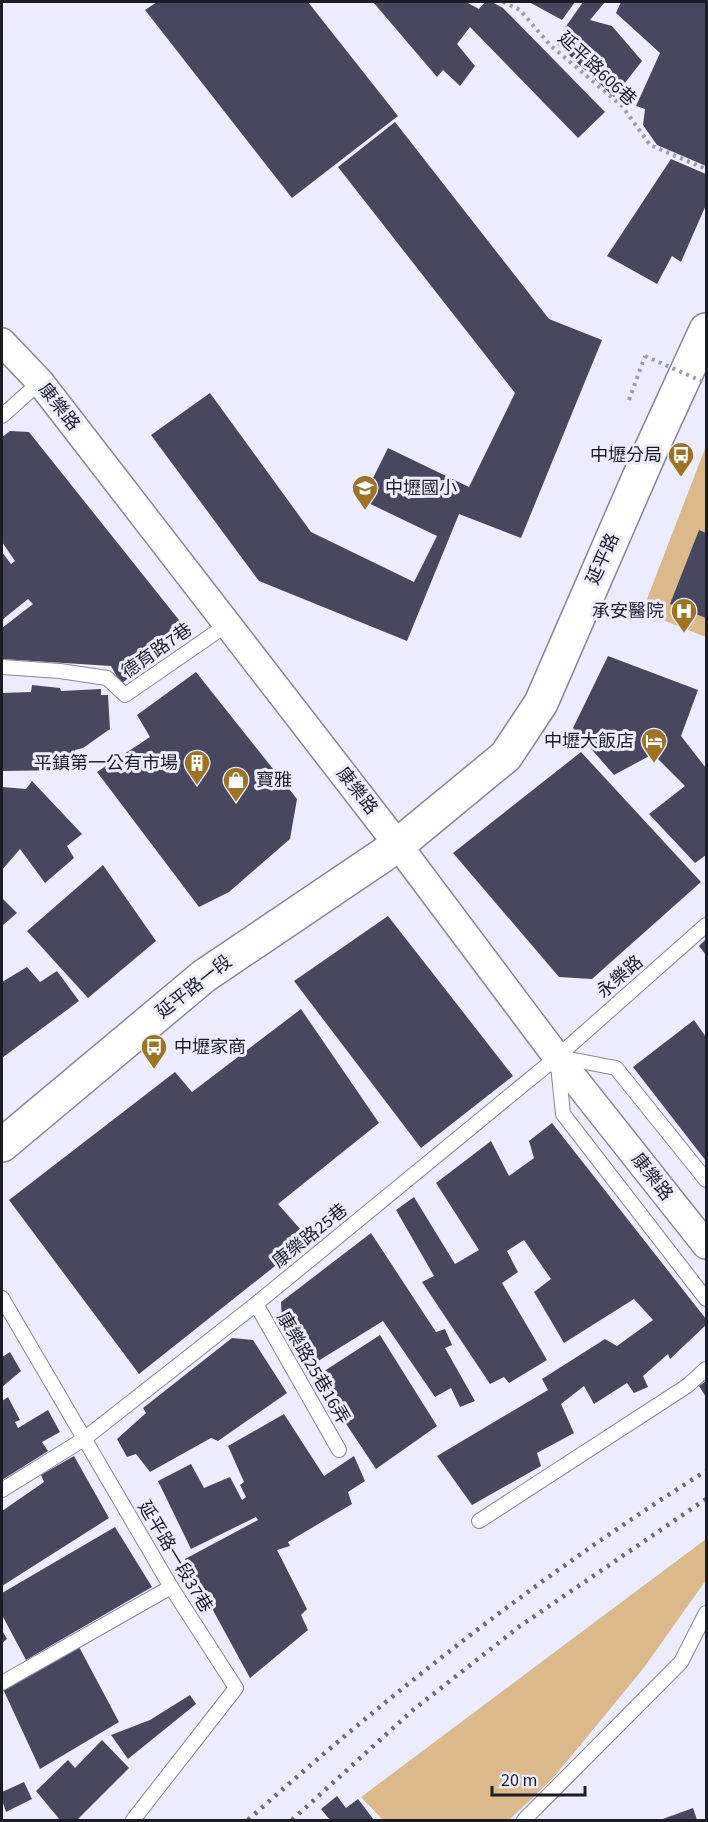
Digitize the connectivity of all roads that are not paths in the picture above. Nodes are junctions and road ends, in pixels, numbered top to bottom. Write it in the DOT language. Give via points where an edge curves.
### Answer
graph roads {
  1 [pos="704,340"];
  2 [pos="2,342"];
  3 [pos="40,382"];
  4 [pos="2,416"];
  5 [pos="228,624"];
  6 [pos="2,667"];
  7 [pos="398,845"];
  8 [pos="706,925"];
  9 [pos="557,1057"];
  10 [pos="2,1145"];
  11 [pos="706,1180"];
  12 [pos="706,1245"];
  13 [pos="2,1298"];
  14 [pos="706,1299"];
  15 [pos="256,1304"];
  16 [pos="706,1369"];
  17 [pos="84,1439"];
  18 [pos="339,1450"];
  19 [pos="2,1490"];
  20 [pos="479,1521"];
  21 [pos="171,1587"];
  22 [pos="706,1613"];
  23 [pos="2,1683"];
  24 [pos="132,1821"];
  25 [pos="524,1821"];
  1 -- 7 [label="main road, 延平路" via="650,452 541,703 506,756"];
  2 -- 3 [label="street, 康樂路"];
  3 -- 4 [label="lane"];
  3 -- 5 [label="street, 康樂路"];
  5 -- 6 [label="lane, 德育路7巷" via="125,695 107,678"];
  5 -- 7 [label="street, 康樂路"];
  7 -- 9 [label="street, 康樂路"];
  7 -- 10 [label="main road, 延平路一段" via="204,976"];
  8 -- 9 [label="lane, 永樂路"];
  9 -- 11 [label="lane" via="616,1068"];
  9 -- 12 [label="street, 康樂路"];
  9 -- 14 [label="lane" via="563,1114"];
  9 -- 15 [label="lane, 康樂路25巷"];
  13 -- 17 [label="lane, 延平路一段37巷"];
  15 -- 17 [label="lane, 康樂路25巷"];
  15 -- 18 [label="lane, 康樂路25巷16弄"];
  16 -- 20 [label="lane" via="687,1386"];
  17 -- 19 [label="lane, 康樂路25巷"];
  17 -- 21 [label="lane, 延平路一段37巷"];
  21 -- 23 [label="lane"];
  21 -- 24 [label="lane, 延平路一段37巷" via="236,1688"];
  22 -- 25 [label="lane" via="681,1662"];
}
